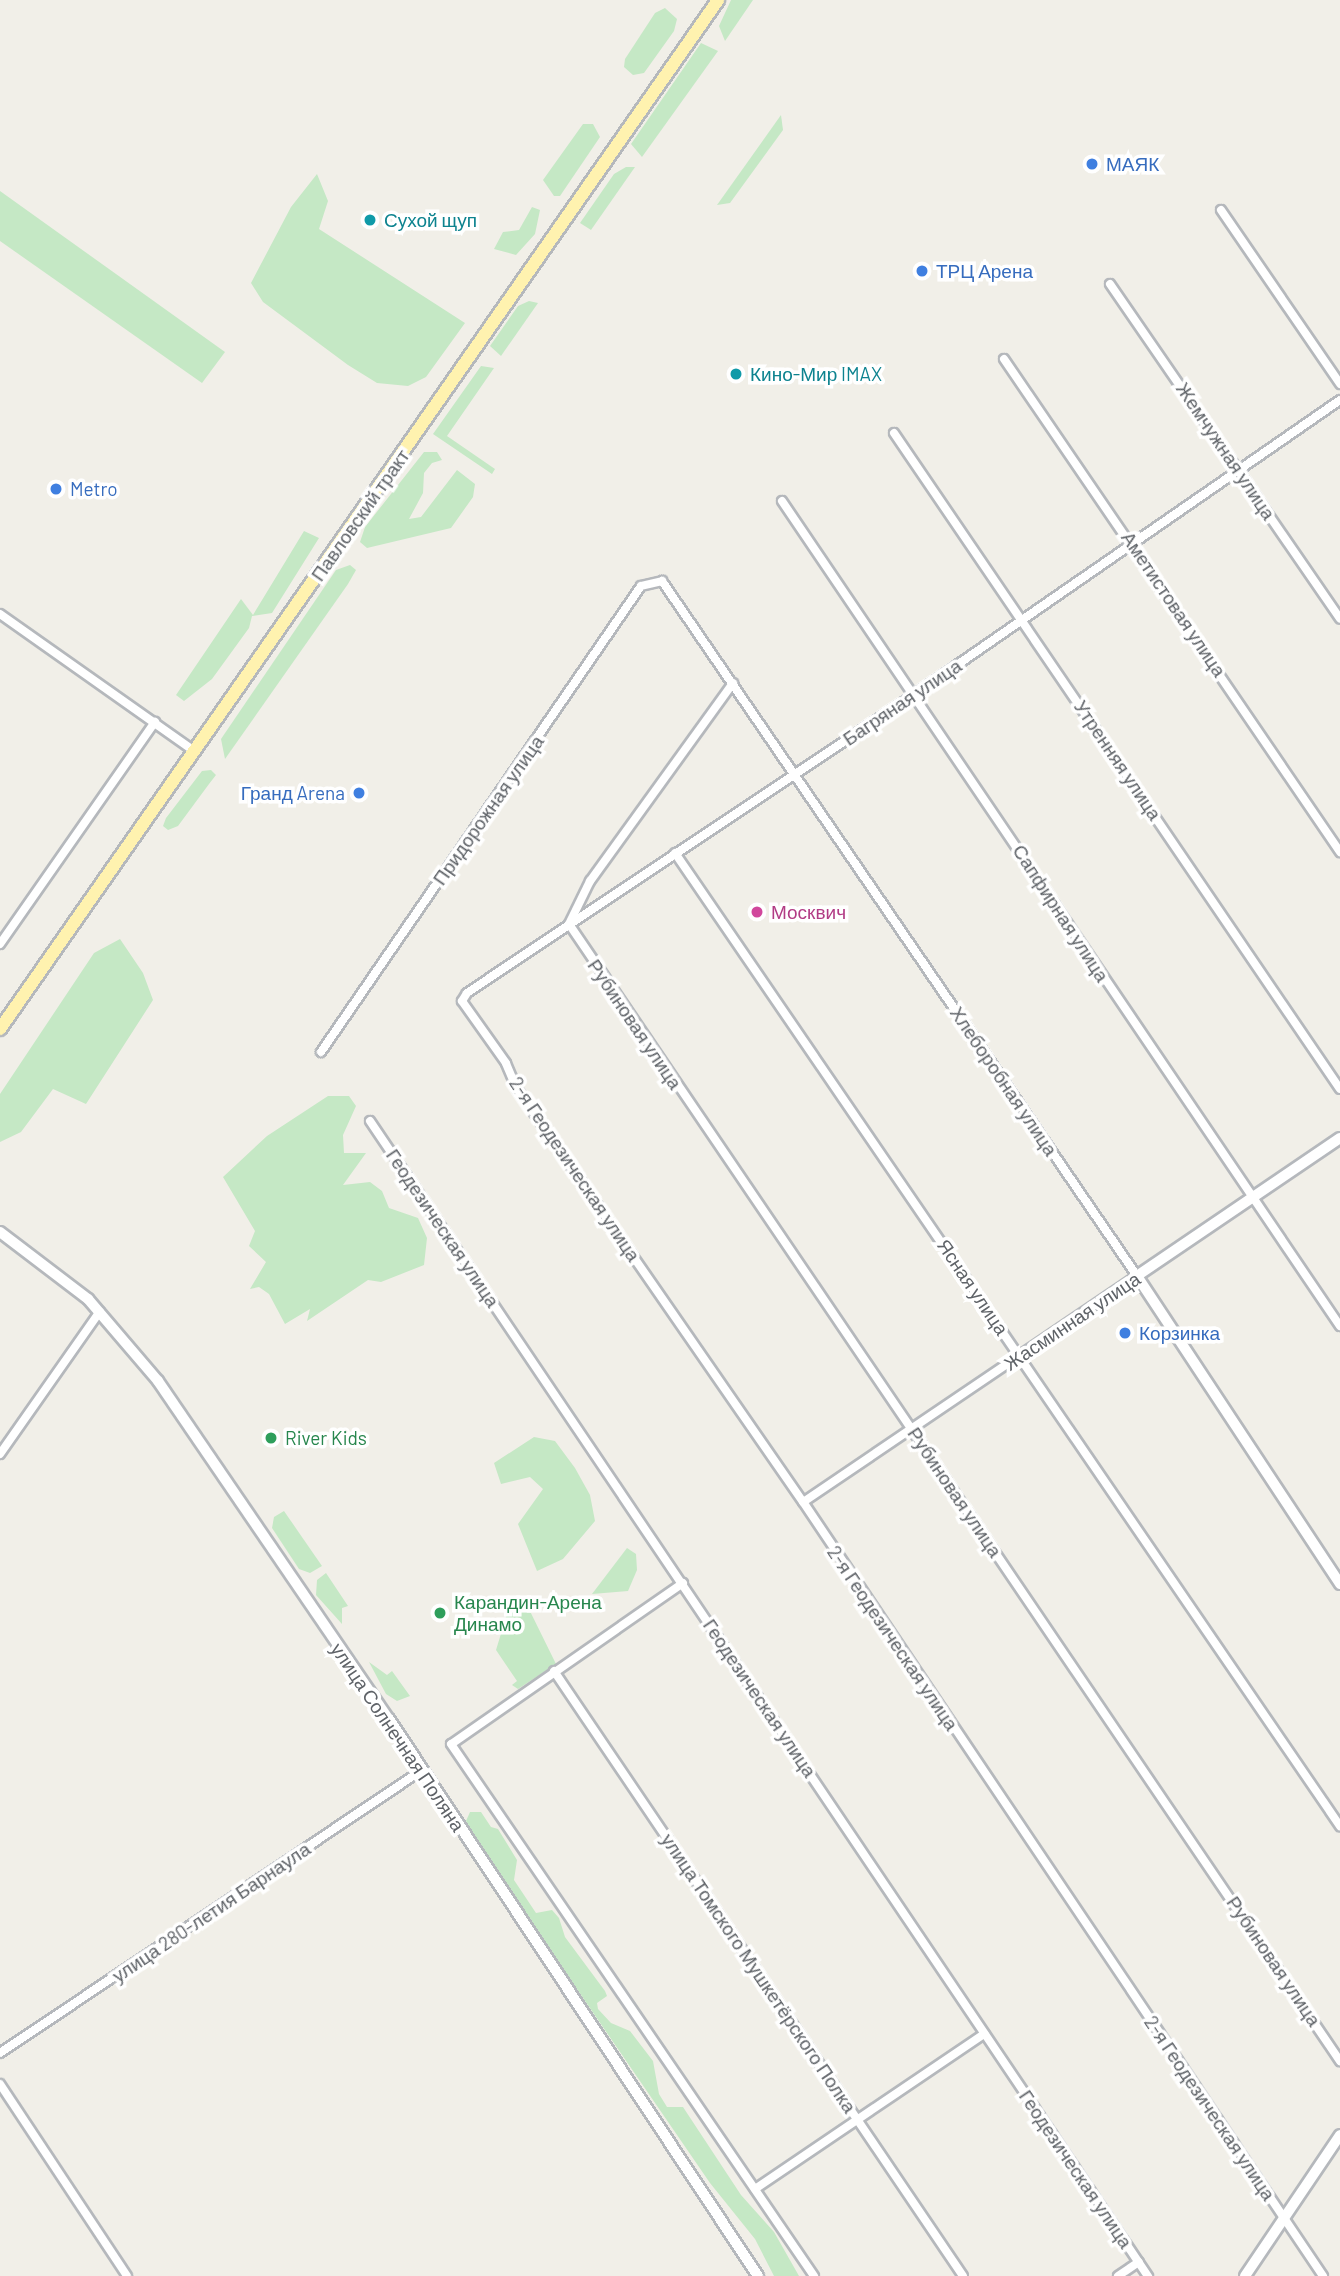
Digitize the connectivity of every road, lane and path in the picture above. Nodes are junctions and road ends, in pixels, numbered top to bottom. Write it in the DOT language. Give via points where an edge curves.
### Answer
graph roads {
  1 [pos="718,0"];
  2 [pos="1221,210"];
  3 [pos="1110,284"];
  4 [pos="1004,359"];
  5 [pos="1340,384"];
  6 [pos="1340,400"];
  7 [pos="894,433"];
  8 [pos="1238,470"];
  9 [pos="782,501"];
  10 [pos="1133,544"];
  11 [pos="662,582"];
  12 [pos="0,614"];
  13 [pos="1340,619"];
  14 [pos="1025,620"];
  15 [pos="733,683"];
  16 [pos="915,694"];
  17 [pos="155,722"];
  18 [pos="194,751"];
  19 [pos="794,775"];
  20 [pos="1340,852"];
  21 [pos="675,853"];
  22 [pos="569,924"];
  23 [pos="0,944"];
  24 [pos="462,1001"];
  25 [pos="0,1029"];
  26 [pos="321,1052"];
  27 [pos="1340,1089"];
  28 [pos="370,1121"];
  29 [pos="1340,1138"];
  30 [pos="1253,1198"];
  31 [pos="0,1232"];
  32 [pos="1137,1276"];
  33 [pos="100,1311"];
  34 [pos="1340,1326"];
  35 [pos="1021,1356"];
  36 [pos="912,1429"];
  37 [pos="0,1454"];
  38 [pos="803,1502"];
  39 [pos="683,1583"];
  40 [pos="1340,1584"];
  41 [pos="554,1671"];
  42 [pos="422,1770"];
  43 [pos="1340,1826"];
  44 [pos="984,2034"];
  45 [pos="0,2053"];
  46 [pos="1340,2061"];
  47 [pos="0,2084"];
  48 [pos="859,2120"];
  49 [pos="1340,2135"];
  50 [pos="755,2189"];
  51 [pos="1284,2218"];
  52 [pos="1139,2262"];
  53 [pos="127,2276"];
  54 [pos="758,2276"];
  55 [pos="814,2276"];
  56 [pos="963,2276"];
  57 [pos="1118,2276"];
  58 [pos="1148,2276"];
  59 [pos="1245,2276"];
  60 [pos="1323,2276"];
  1 -- 18 [label="main road, Павловский тракт"];
  2 -- 5 [label="street"];
  3 -- 8 [label="street, Жемчужная улица"];
  4 -- 10 [label="street, Аметистовая улица"];
  6 -- 8 [label="street, Багряная улица"];
  7 -- 14 [label="street, Утренняя улица"];
  8 -- 10 [label="street, Багряная улица"];
  8 -- 13 [label="street, Жемчужная улица"];
  9 -- 16 [label="street, Сапфирная улица"];
  10 -- 14 [label="street, Багряная улица"];
  10 -- 20 [label="street, Аметистовая улица"];
  11 -- 15 [label="street, Хлеборобная улица"];
  11 -- 26 [label="street, Придорожная улица" via="642,586"];
  12 -- 17 [label="street"];
  14 -- 16 [label="street, Багряная улица"];
  14 -- 27 [label="street, Утренняя улица"];
  15 -- 19 [label="street, Хлеборобная улица"];
  15 -- 22 [label="street" via="590,881"];
  16 -- 19 [label="street, Багряная улица"];
  16 -- 30 [label="street, Сапфирная улица"];
  17 -- 18 [label="street"];
  17 -- 23 [label="street"];
  18 -- 25 [label="main road, Павловский тракт"];
  19 -- 21 [label="street, Багряная улица"];
  19 -- 32 [label="street, Хлеборобная улица"];
  21 -- 22 [label="street, Багряная улица"];
  21 -- 35 [label="street, Ясная улица"];
  22 -- 24 [label="street, Багряная улица" via="467,993"];
  22 -- 36 [label="street, Рубиновая улица"];
  24 -- 38 [label="street, 2-я Геодезическая улица" via="506,1063 516,1087"];
  28 -- 39 [label="street, Геодезическая улица"];
  29 -- 30 [label="street, Жасминная улица"];
  30 -- 32 [label="street, Жасминная улица"];
  30 -- 34 [label="street, Сапфирная улица"];
  31 -- 33 [label="street, улица Солнечная Поляна"];
  32 -- 35 [label="street, Жасминная улица"];
  32 -- 40 [label="street, Хлеборобная улица"];
  33 -- 37 [label="street"];
  33 -- 42 [label="street, улица Солнечная Поляна" via="158,1381"];
  35 -- 36 [label="street, Жасминная улица"];
  35 -- 43 [label="street, Ясная улица"];
  36 -- 38 [label="street, Жасминная улица"];
  36 -- 46 [label="street, Рубиновая улица"];
  38 -- 51 [label="street, 2-я Геодезическая улица"];
  39 -- 41 [label="street"];
  39 -- 44 [label="street, Геодезическая улица"];
  41 -- 48 [label="street, улица Томского Мушкетёрского Полка"];
  41 -- 50 [label="street" via="451,1744"];
  42 -- 45 [label="street, улица 280-летия Барнаула"];
  42 -- 54 [label="street, улица Солнечная Поляна"];
  44 -- 48 [label="street"];
  44 -- 52 [label="street, Геодезическая улица"];
  47 -- 53 [label="street"];
  48 -- 50 [label="street"];
  48 -- 56 [label="street, улица Томского Мушкетёрского Полка"];
  49 -- 51 [label="street"];
  50 -- 55 [label="street"];
  51 -- 59 [label="street"];
  51 -- 60 [label="street, 2-я Геодезическая улица"];
  52 -- 57 [label="street"];
  52 -- 58 [label="street, Геодезическая улица"];
}
